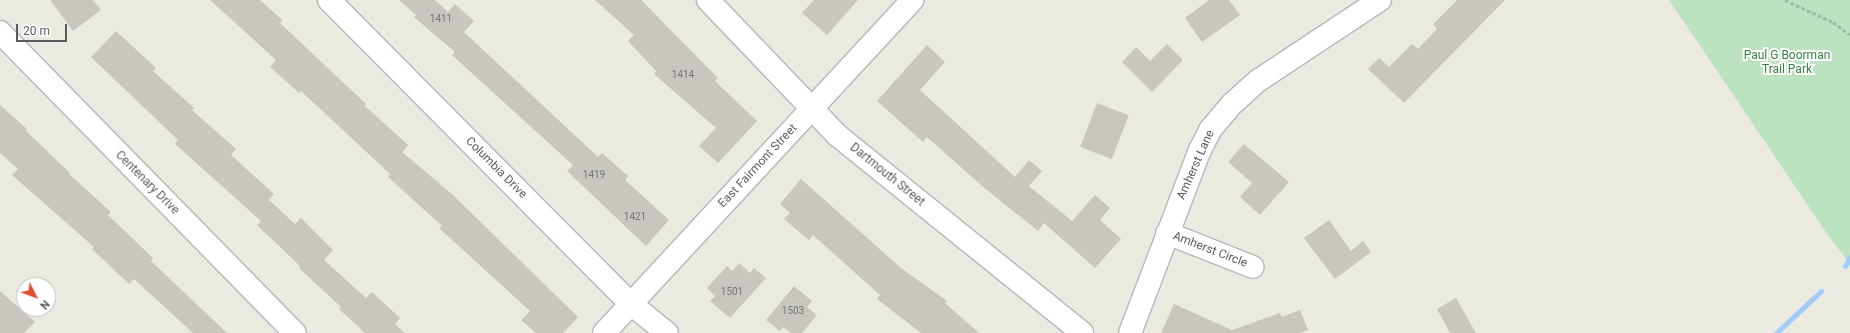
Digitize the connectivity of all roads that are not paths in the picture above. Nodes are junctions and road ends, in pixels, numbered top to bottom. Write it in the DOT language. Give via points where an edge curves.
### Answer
graph roads {
  1 [pos="329,0"];
  2 [pos="708,0"];
  3 [pos="912,0"];
  4 [pos="1380,0"];
  5 [pos="0,32"];
  6 [pos="811,109"];
  7 [pos="1167,234"];
  8 [pos="1253,267"];
  9 [pos="631,304"];
  10 [pos="295,333"];
  11 [pos="604,333"];
  12 [pos="666,333"];
  13 [pos="1082,333"];
  14 [pos="1130,333"];
  1 -- 9 [label="street, Columbia Drive"];
  2 -- 6 [label="street, Dartmouth Street"];
  3 -- 6 [label="street, East Fairmont Street"];
  4 -- 7 [label="street, Amherst Lane" via="1269,72 1232,104 1204,140"];
  5 -- 10 [label="street, Centenary Drive"];
  6 -- 9 [label="street, East Fairmont Street"];
  6 -- 13 [label="street, Dartmouth Street" via="837,135"];
  7 -- 8 [label="street, Amherst Circle"];
  7 -- 14 [label="street, Amherst Lane"];
  9 -- 11 [label="street, East Fairmont Street"];
  9 -- 12 [label="street, Columbia Drive"];
}
